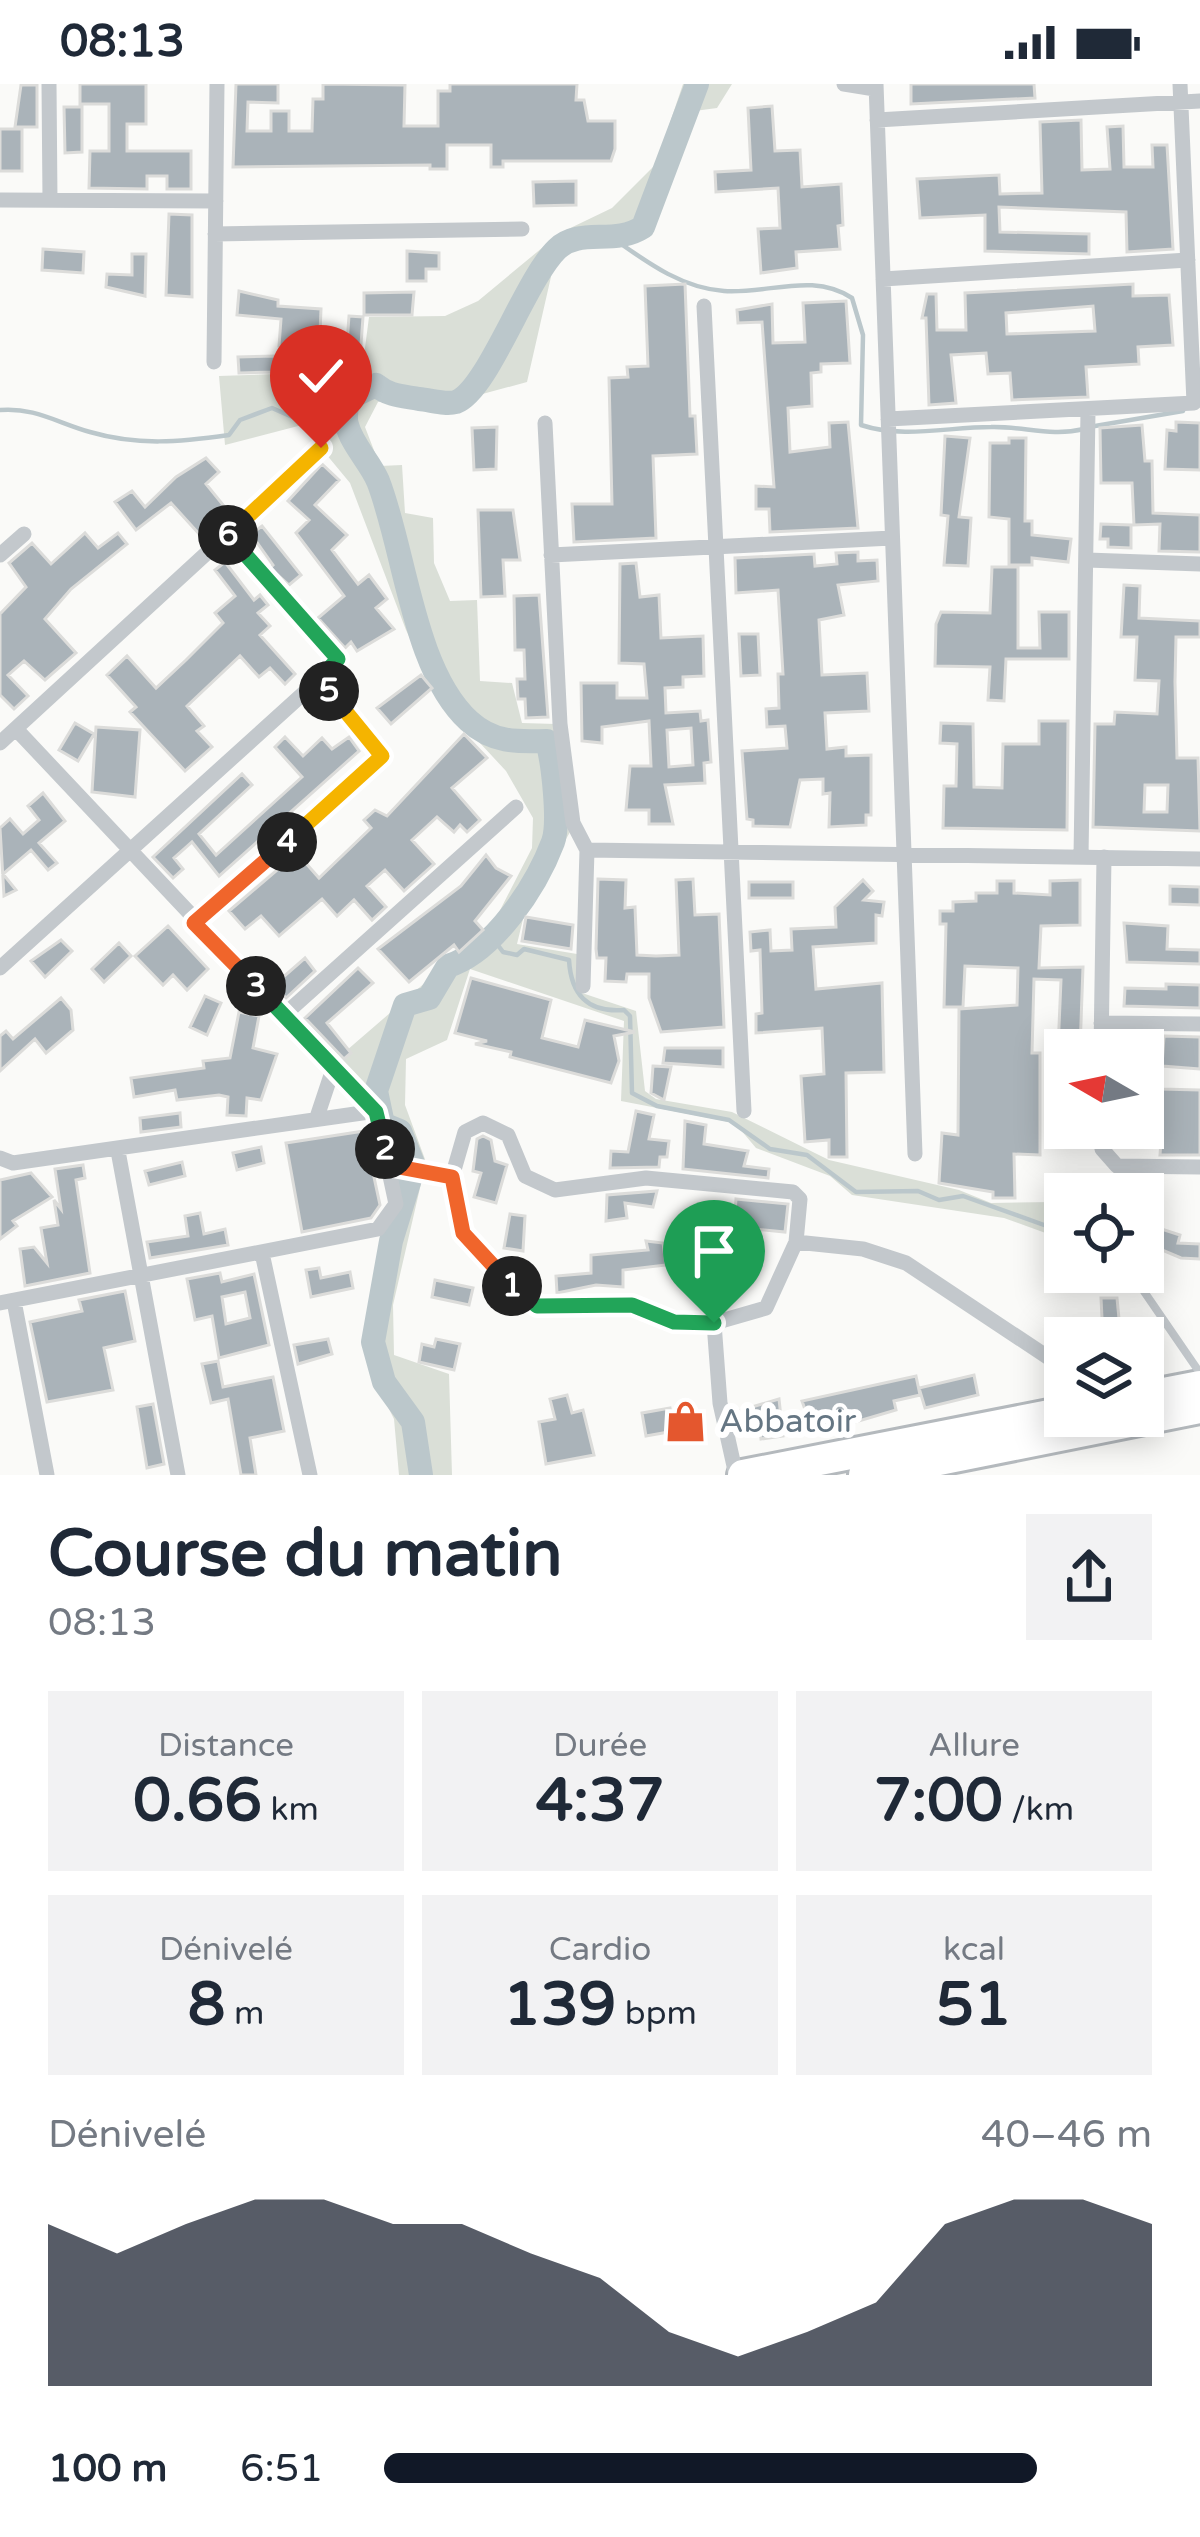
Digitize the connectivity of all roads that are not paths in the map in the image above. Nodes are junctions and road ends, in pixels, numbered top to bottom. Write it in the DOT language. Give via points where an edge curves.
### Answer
graph roads {
  1 [pos="50,84"];
  2 [pos="217,84"];
  3 [pos="844,84"];
  4 [pos="1180,84"];
  5 [pos="875,86"];
  6 [pos="1200,101"];
  7 [pos="1181,102"];
  8 [pos="877,120"];
  9 [pos="0,200"];
  10 [pos="50,200"];
  11 [pos="216,201"];
  12 [pos="522,230"];
  13 [pos="215,234"];
  14 [pos="1189,260"];
  15 [pos="883,278"];
  16 [pos="704,306"];
  17 [pos="214,362"];
  18 [pos="887,419"];
  19 [pos="1088,420"];
  20 [pos="545,423"];
  21 [pos="321,448"];
  22 [pos="24,534"];
  23 [pos="226,537"];
  24 [pos="892,538"];
  25 [pos="716,547"];
  26 [pos="0,554"];
  27 [pos="551,555"];
  28 [pos="1087,560"];
  29 [pos="1200,564"];
  30 [pos="319,679"];
  31 [pos="16,729"];
  32 [pos="0,743"];
  33 [pos="516,807"];
  34 [pos="587,850"];
  35 [pos="125,851"];
  36 [pos="730,852"];
  37 [pos="904,855"];
  38 [pos="1081,857"];
  39 [pos="1104,857"];
  40 [pos="1200,859"];
  41 [pos="194,923"];
  42 [pos="0,968"];
  43 [pos="583,986"];
  44 [pos="284,1016"];
  45 [pos="1101,1023"];
  46 [pos="1200,1024"];
  47 [pos="1101,1029"];
  48 [pos="333,1069"];
  49 [pos="743,1111"];
  50 [pos="376,1112"];
  51 [pos="317,1118"];
  52 [pos="1102,1149"];
  53 [pos="118,1151"];
  54 [pos="915,1154"];
  55 [pos="0,1158"];
  56 [pos="388,1165"];
  57 [pos="1200,1167"];
  58 [pos="444,1175"];
  59 [pos="796,1242"];
  60 [pos="262,1253"];
  61 [pos="140,1276"];
  62 [pos="1145,1293"];
  63 [pos="7,1302"];
  64 [pos="714,1323"];
  65 [pos="1044,1355"];
  66 [pos="1200,1373"];
  67 [pos="1200,1386"];
  68 [pos="1164,1393"];
  69 [pos="1200,1408"];
  70 [pos="1044,1416"];
  71 [pos="47,1475"];
  72 [pos="178,1475"];
  73 [pos="310,1475"];
  74 [pos="740,1475"];
  75 [pos="864,1475"];
  1 -- 10 [label="street"];
  2 -- 11 [label="street"];
  3 -- 5 [label="street"];
  4 -- 7 [label="street"];
  5 -- 8 [label="street"];
  6 -- 7 [label="street"];
  7 -- 8 [label="street"];
  7 -- 14 [label="street"];
  8 -- 15 [label="street"];
  9 -- 10 [label="street"];
  10 -- 11 [label="street"];
  11 -- 13 [label="street"];
  12 -- 13 [label="street"];
  13 -- 17 [label="street"];
  14 -- 15 [label="street"];
  14 -- 19 [label="street" via="1194,403"];
  15 -- 18 [label="street"];
  16 -- 25 [label="street"];
  18 -- 19 [label="street"];
  18 -- 24 [label="street"];
  19 -- 28 [label="street"];
  20 -- 27 [label="street"];
  21 -- 23 [label="street"];
  22 -- 26 [label="street"];
  23 -- 30 [label="street" via="338,659"];
  23 -- 31 [label="street"];
  24 -- 25 [label="street"];
  24 -- 37 [label="street"];
  25 -- 27 [label="street"];
  25 -- 36 [label="street"];
  27 -- 34 [label="street" via="560,724 573,823"];
  28 -- 29 [label="street"];
  28 -- 38 [label="street"];
  30 -- 35 [label="street"];
  30 -- 41 [label="street" via="380,760"];
  31 -- 32 [label="street"];
  31 -- 35 [label="street"];
  33 -- 44 [label="street"];
  34 -- 36 [label="street"];
  34 -- 43 [label="street"];
  35 -- 41 [label="street"];
  35 -- 42 [label="street"];
  36 -- 37 [label="street"];
  36 -- 49 [label="street"];
  37 -- 38 [label="street"];
  37 -- 54 [label="street"];
  38 -- 39 [label="street"];
  39 -- 40 [label="street"];
  39 -- 45 [label="street"];
  41 -- 44 [label="street"];
  44 -- 48 [label="street"];
  45 -- 46 [label="street"];
  45 -- 47 [label="street"];
  48 -- 50 [label="street"];
  48 -- 51 [label="street"];
  50 -- 51 [label="street"];
  50 -- 56 [label="street"];
  51 -- 53 [label="street"];
  52 -- 57 [label="street" via="1117,1166"];
  53 -- 55 [label="street"];
  53 -- 61 [label="street"];
  56 -- 58 [label="street"];
  56 -- 60 [label="street" via="396,1204 377,1228"];
  58 -- 59 [label="street" via="465,1132 483,1123 508,1135 525,1176 555,1190 646,1178 794,1192"];
  58 -- 64 [label="street" via="463,1233 537,1306 632,1305 674,1322"];
  59 -- 64 [label="street" via="766,1308"];
  59 -- 65 [label="street" via="906,1263"];
  60 -- 61 [label="street"];
  60 -- 73 [label="street"];
  61 -- 63 [label="street"];
  61 -- 72 [label="street"];
  62 -- 66 [label="lane"];
  63 -- 71 [label="street"];
  64 -- 74 [label="street" via="720,1403"];
  67 -- 68 [label="highway"];
  69 -- 75 [label="highway"];
  70 -- 74 [label="highway"];
}
